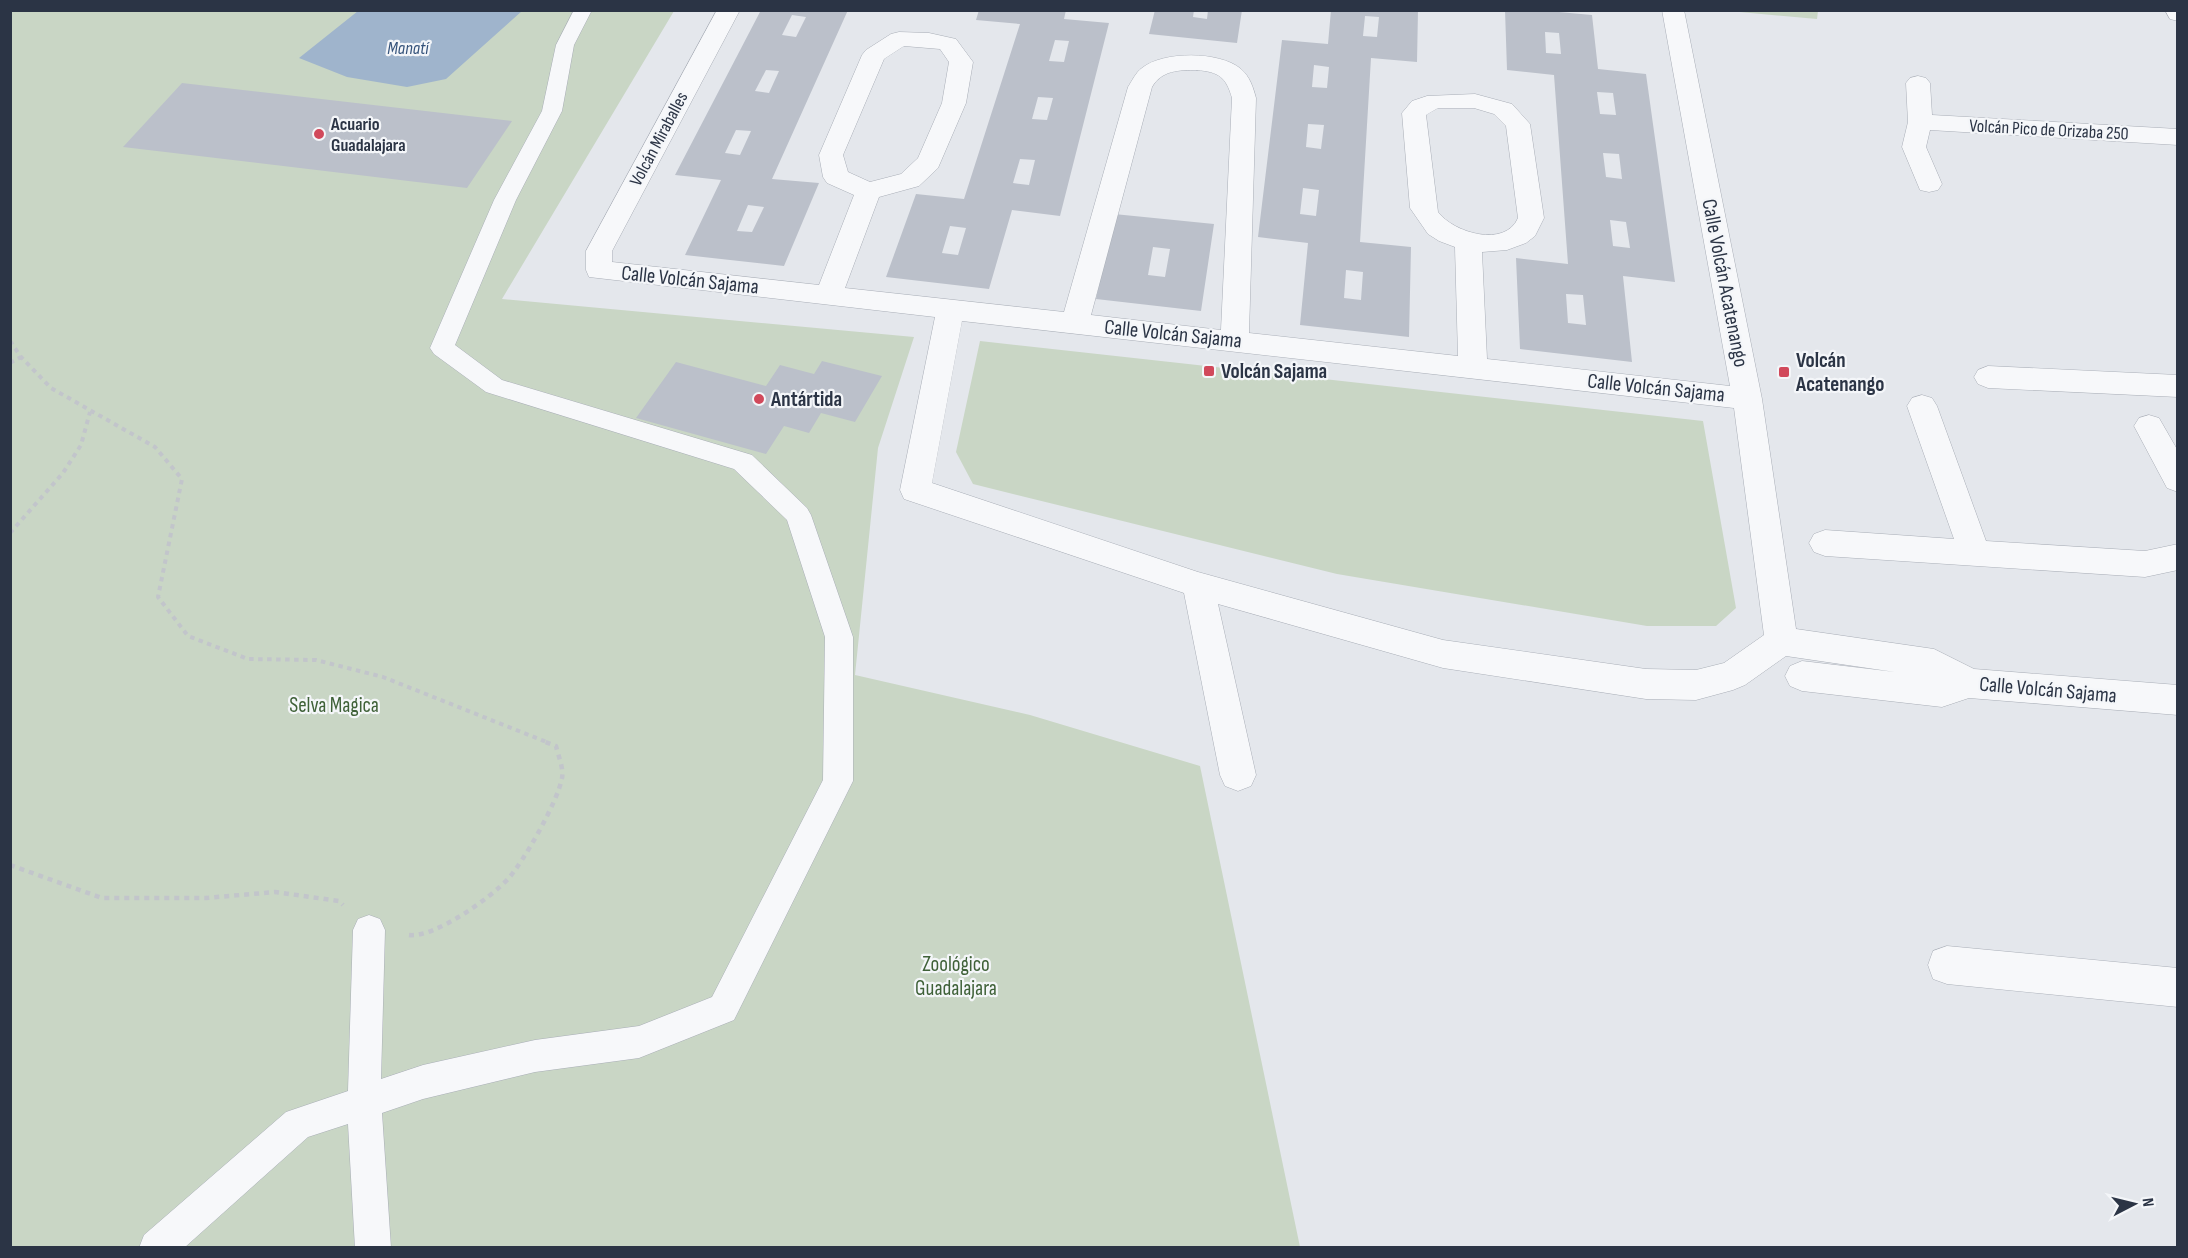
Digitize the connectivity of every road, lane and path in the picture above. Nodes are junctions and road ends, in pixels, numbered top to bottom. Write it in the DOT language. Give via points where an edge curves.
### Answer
graph roads {
  1 [pos="583,10"];
  2 [pos="729,10"];
  3 [pos="1673,10"];
  4 [pos="1918,83"];
  5 [pos="1920,122"];
  6 [pos="2178,137"];
  7 [pos="1929,184"];
  8 [pos="868,191"];
  9 [pos="1468,244"];
  10 [pos="599,270"];
  11 [pos="828,296"];
  12 [pos="950,309"];
  13 [pos="1075,323"];
  14 [pos="10,341"];
  15 [pos="1235,341"];
  16 [pos="21,357"];
  17 [pos="10,363"];
  18 [pos="1473,368"];
  19 [pos="1988,377"];
  20 [pos="2178,386"];
  21 [pos="1747,399"];
  22 [pos="1922,406"];
  23 [pos="90,411"];
  24 [pos="2149,426"];
  25 [pos="2178,480"];
  26 [pos="10,533"];
  27 [pos="1825,543"];
  28 [pos="1975,553"];
  29 [pos="2178,557"];
  30 [pos="1198,585"];
  31 [pos="1772,648"];
  32 [pos="1802,676"];
  33 [pos="1969,684"];
  34 [pos="2178,700"];
  35 [pos="1238,775"];
  36 [pos="10,865"];
  37 [pos="369,930"];
  38 [pos="1947,965"];
  39 [pos="2178,988"];
  40 [pos="364,1102"];
  41 [pos="157,1248"];
  42 [pos="373,1248"];
  1 -- 40 [label="street" via="565,45 552,111 505,200 442,348 494,386 743,462 798,515 839,637 838,781 723,1010 639,1042 535,1056 423,1082"];
  2 -- 10 [label="street, Volcán Miraballes" via="599,252"];
  3 -- 21 [label="street, Calle Volcán Acatenango"];
  4 -- 5 [label="street"];
  5 -- 6 [label="street, Volcán Pico de Orizaba 250"];
  5 -- 7 [label="street" via="1914,147"];
  8 -- 8 [label="street" via="910,180 929,162 954,103 961,62 948,44 899,39 874,55 831,155 836,177"];
  8 -- 11 [label="street"];
  9 -- 9 [label="street" via="1442,232 1429,221 1423,208 1414,113 1436,101 1475,101 1503,109 1518,124 1528,225 1508,241"];
  9 -- 18 [label="street"];
  10 -- 11 [label="street, Calle Volcán Sajama"];
  11 -- 12 [label="street, Calle Volcán Sajama"];
  12 -- 13 [label="street, Calle Volcán Sajama"];
  12 -- 30 [label="street" via="915,490"];
  13 -- 15 [label="street, Calle Volcán Sajama"];
  13 -- 15 [label="street" via="1140,87 1150,72 1172,63 1202,62 1222,68 1237,79 1244,98"];
  14 -- 16 [label="path"];
  15 -- 18 [label="street, Calle Volcán Sajama"];
  16 -- 17 [label="path"];
  16 -- 23 [label="path" via="51,388"];
  18 -- 21 [label="street, Calle Volcán Sajama"];
  19 -- 20 [label="street"];
  21 -- 31 [label="street, Calle Volcán Acatenango"];
  22 -- 28 [label="street"];
  23 -- 26 [label="path" via="81,445 63,473"];
  23 -- 37 [label="path" via="155,447 182,479 158,597 188,636 249,660 316,660 383,677 556,746 563,776 547,818 508,879 464,915 418,936"];
  24 -- 25 [label="street"];
  27 -- 28 [label="street"];
  28 -- 29 [label="street" via="2145,564"];
  30 -- 31 [label="street" via="1443,654 1646,684 1696,685 1733,675"];
  30 -- 35 [label="street"];
  31 -- 33 [label="street, Calle Volcán Sajama" via="1934,663"];
  32 -- 33 [label="street" via="1942,693"];
  33 -- 34 [label="street, Calle Volcán Sajama"];
  36 -- 37 [label="path" via="102,898 206,898 275,892 339,901"];
  37 -- 40 [label="street"];
  38 -- 39 [label="street"];
  40 -- 41 [label="street" via="298,1124"];
  40 -- 42 [label="street"];
}
